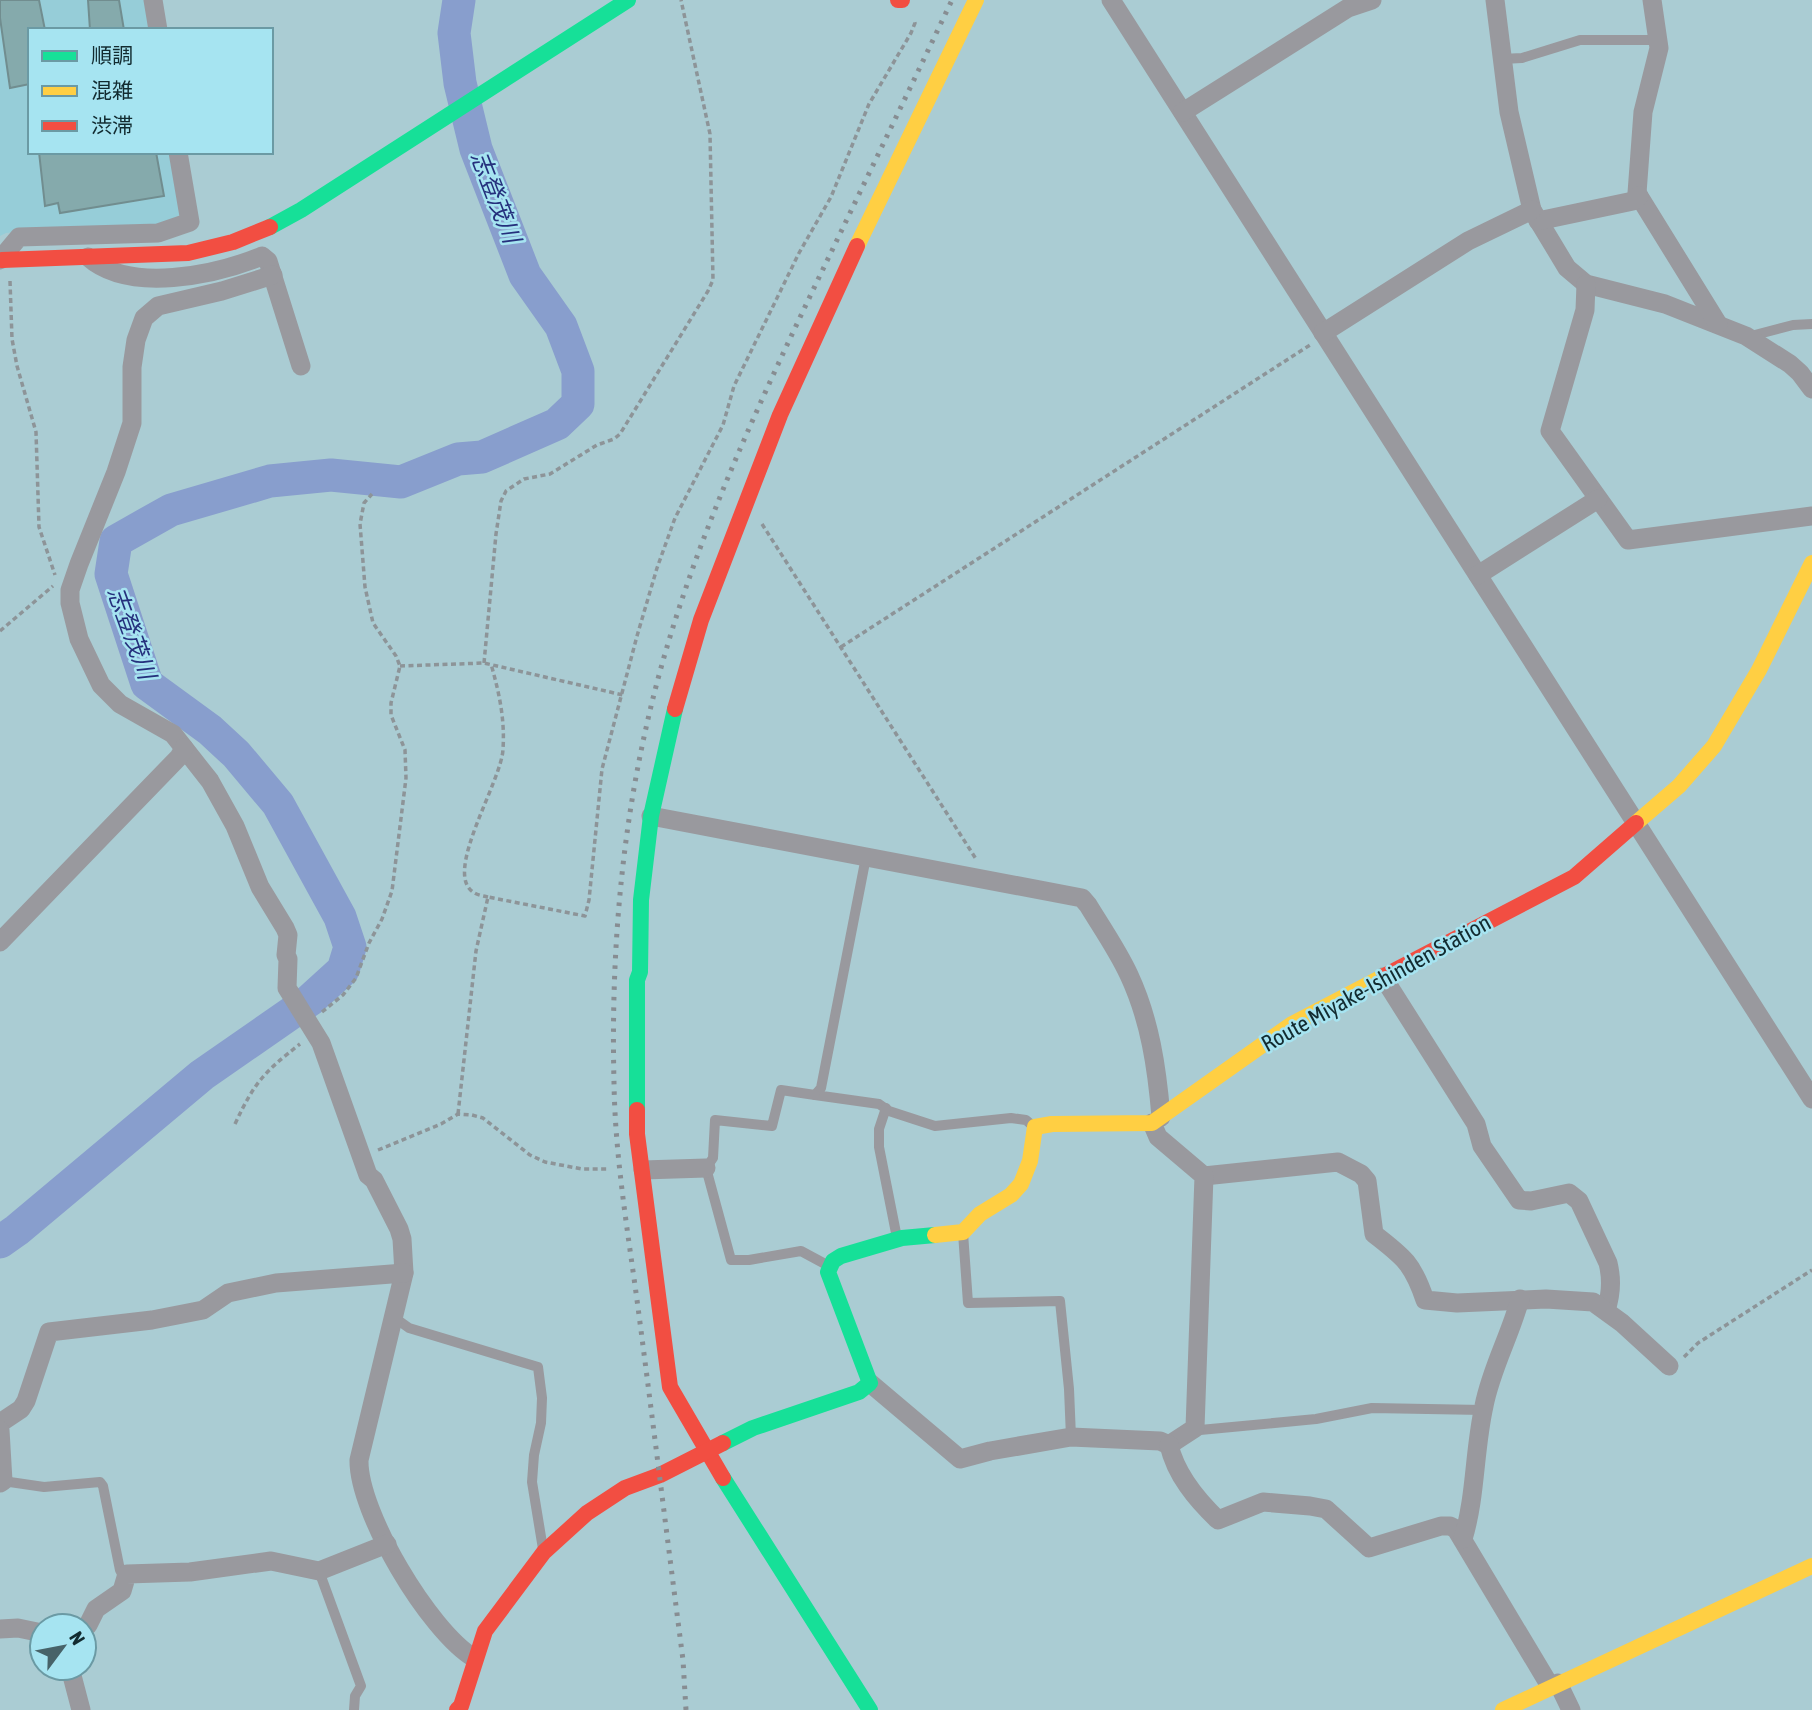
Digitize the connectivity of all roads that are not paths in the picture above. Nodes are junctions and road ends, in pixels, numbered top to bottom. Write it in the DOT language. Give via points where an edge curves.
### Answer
graph roads {
  1 [pos="153,0"];
  2 [pos="628,0"];
  3 [pos="976,0"];
  4 [pos="1111,0"];
  5 [pos="1372,0"];
  6 [pos="1495,0"];
  7 [pos="1652,0"];
  8 [pos="158,28"];
  9 [pos="1658,40"];
  10 [pos="1502,60"];
  11 [pos="1183,112"];
  12 [pos="178,154"];
  13 [pos="1639,196"];
  14 [pos="1535,216"];
  15 [pos="88,257"];
  16 [pos="4,260"];
  17 [pos="273,275"];
  18 [pos="1586,284"];
  19 [pos="1718,324"];
  20 [pos="1812,324"];
  21 [pos="1324,334"];
  22 [pos="1746,336"];
  23 [pos="300,366"];
  24 [pos="1812,389"];
  25 [pos="1598,499"];
  26 [pos="1812,516"];
  27 [pos="1812,563"];
  28 [pos="1478,575"];
  29 [pos="184,748"];
  30 [pos="651,816"];
  31 [pos="1636,823"];
  32 [pos="866,857"];
  33 [pos="0,942"];
  34 [pos="1383,977"];
  35 [pos="815,1095"];
  36 [pos="1812,1099"];
  37 [pos="886,1108"];
  38 [pos="1156,1120"];
  39 [pos="1035,1127"];
  40 [pos="706,1168"];
  41 [pos="643,1170"];
  42 [pos="1204,1175"];
  43 [pos="963,1232"];
  44 [pos="897,1239"];
  45 [pos="829,1267"];
  46 [pos="404,1273"];
  47 [pos="1520,1299"];
  48 [pos="1606,1310"];
  49 [pos="395,1318"];
  50 [pos="1669,1366"];
  51 [pos="870,1383"];
  52 [pos="1483,1410"];
  53 [pos="0,1423"];
  54 [pos="1195,1428"];
  55 [pos="0,1430"];
  56 [pos="1071,1437"];
  57 [pos="1169,1445"];
  58 [pos="706,1452"];
  59 [pos="1,1482"];
  60 [pos="1463,1539"];
  61 [pos="387,1544"];
  62 [pos="544,1552"];
  63 [pos="1812,1566"];
  64 [pos="319,1571"];
  65 [pos="125,1581"];
  66 [pos="94,1612"];
  67 [pos="0,1629"];
  68 [pos="28,1630"];
  69 [pos="474,1658"];
  70 [pos="74,1682"];
  71 [pos="1554,1684"];
  72 [pos="465,1690"];
  73 [pos="81,1710"];
  74 [pos="354,1710"];
  75 [pos="457,1710"];
  76 [pos="476,1710"];
  77 [pos="870,1710"];
  78 [pos="1503,1710"];
  79 [pos="1571,1710"];
  1 -- 8 [label="street"];
  2 -- 15 [label="street" via="276,225 210,250"];
  3 -- 30 [label="street" via="780,415 687,660"];
  4 -- 11 [label="street"];
  5 -- 11 [label="street" via="1348,8"];
  6 -- 10 [label="street"];
  7 -- 9 [label="street"];
  9 -- 10 [label="lane" via="1580,40"];
  9 -- 13 [label="street" via="1642,123"];
  10 -- 14 [label="street" via="1509,112"];
  11 -- 21 [label="street"];
  12 -- 16 [label="street" via="190,222 158,233 19,237"];
  13 -- 14 [label="street" via="1633,201"];
  13 -- 19 [label="street"];
  14 -- 18 [label="street" via="1567,268"];
  14 -- 21 [label="street" via="1468,241"];
  15 -- 16 [label="street"];
  15 -- 17 [label="street" via="113,273 164,278 223,269 262,256"];
  17 -- 23 [label="street"];
  17 -- 29 [label="street" via="158,306 144,318 132,367 132,423 71,590 79,639 101,685 120,704 164,728"];
  18 -- 19 [label="street" via="1665,304"];
  18 -- 25 [label="street" via="1585,310 1550,431"];
  19 -- 22 [label="street"];
  20 -- 22 [label="lane"];
  21 -- 28 [label="street"];
  22 -- 24 [label="street" via="1790,364"];
  25 -- 26 [label="street" via="1628,540"];
  25 -- 28 [label="street"];
  27 -- 31 [label="street, Route Miyake-Ishinden Station" via="1755,679 1714,746 1679,786"];
  28 -- 31 [label="street"];
  29 -- 33 [label="street"];
  29 -- 46 [label="street" via="223,802 260,887 288,935 287,988 330,1063 368,1175 402,1239"];
  30 -- 32 [label="street"];
  30 -- 41 [label="street" via="637,980 637,1126"];
  31 -- 34 [label="street, Route Miyake-Ishinden Station" via="1574,877"];
  31 -- 36 [label="street"];
  32 -- 35 [label="lane" via="821,1088"];
  32 -- 38 [label="street" via="1082,898 1137,994 1155,1058"];
  34 -- 38 [label="street, Route Miyake-Ishinden Station" via="1292,1024"];
  34 -- 48 [label="street" via="1476,1124 1482,1146 1514,1196 1526,1202 1569,1193 1579,1201 1608,1263 1610,1300"];
  35 -- 37 [label="lane"];
  35 -- 40 [label="lane" via="781,1090 772,1126 715,1120 713,1158"];
  37 -- 39 [label="lane" via="935,1126 1011,1118"];
  37 -- 44 [label="lane" via="879,1147"];
  38 -- 39 [label="street"];
  38 -- 42 [label="street" via="1158,1137"];
  39 -- 43 [label="street" via="1031,1162 1019,1186"];
  40 -- 41 [label="street"];
  40 -- 45 [label="lane" via="731,1260 801,1251"];
  41 -- 58 [label="street" via="670,1387"];
  42 -- 47 [label="street" via="1338,1162 1367,1181 1374,1234 1407,1260 1425,1300"];
  42 -- 54 [label="street"];
  43 -- 44 [label="street"];
  43 -- 56 [label="lane" via="968,1303 1060,1301"];
  44 -- 45 [label="street" via="841,1256"];
  45 -- 51 [label="street"];
  46 -- 49 [label="street"];
  46 -- 53 [label="street" via="276,1283 228,1293 203,1310 49,1332 26,1401"];
  47 -- 48 [label="street" via="1593,1302"];
  47 -- 52 [label="street"];
  48 -- 50 [label="street"];
  49 -- 61 [label="street" via="359,1460 365,1499"];
  49 -- 62 [label="lane" via="409,1328 538,1367 541,1423 532,1482"];
  51 -- 56 [label="street" via="960,1460"];
  51 -- 58 [label="street" via="859,1392 753,1428"];
  52 -- 54 [label="lane" via="1372,1408 1316,1419"];
  52 -- 60 [label="street" via="1471,1511"];
  54 -- 57 [label="street"];
  55 -- 59 [label="street"];
  56 -- 57 [label="street"];
  57 -- 60 [label="street" via="1172,1461 1197,1499 1218,1520 1263,1502 1326,1509 1369,1548 1441,1526 1456,1529"];
  58 -- 62 [label="street" via="625,1488 587,1513"];
  58 -- 77 [label="street"];
  59 -- 65 [label="lane" via="44,1487 100,1482"];
  60 -- 71 [label="street"];
  61 -- 64 [label="street"];
  61 -- 69 [label="street" via="401,1573 436,1622"];
  62 -- 69 [label="street" via="485,1631"];
  63 -- 71 [label="street"];
  64 -- 65 [label="street" via="271,1561 190,1572 127,1574"];
  64 -- 74 [label="lane" via="361,1686"];
  65 -- 66 [label="street" via="122,1591"];
  67 -- 68 [label="street"];
  69 -- 72 [label="street"];
  70 -- 73 [label="street"];
  71 -- 78 [label="street"];
  71 -- 79 [label="street"];
  72 -- 75 [label="street"];
  72 -- 76 [label="street"];
}
